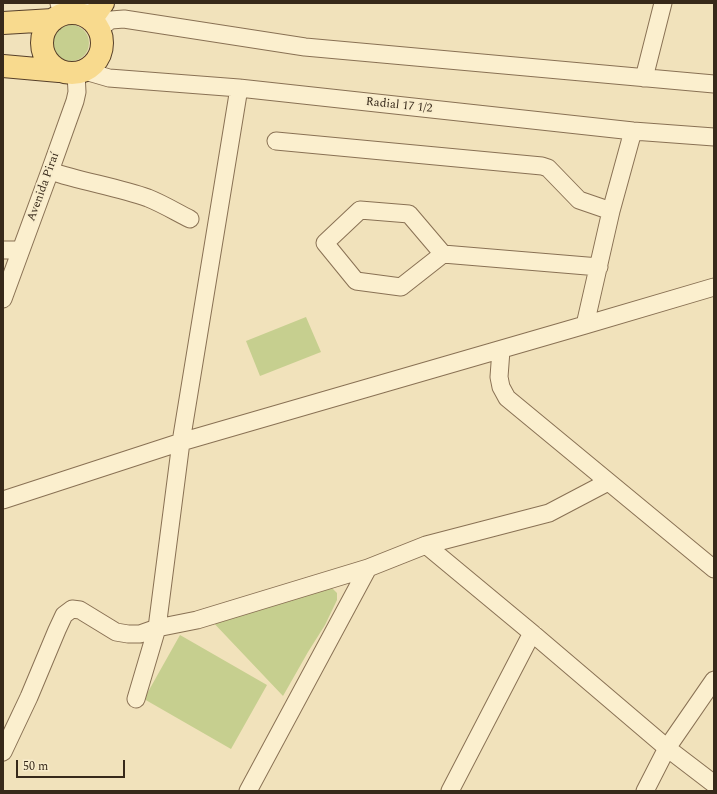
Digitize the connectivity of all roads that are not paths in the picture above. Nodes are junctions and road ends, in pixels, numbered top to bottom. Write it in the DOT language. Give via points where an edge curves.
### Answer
graph roads {
  1 [pos="663,3"];
  2 [pos="79,13"];
  3 [pos="3,23"];
  4 [pos="3,66"];
  5 [pos="73,72"];
  6 [pos="644,78"];
  7 [pos="714,84"];
  8 [pos="240,88"];
  9 [pos="632,131"];
  10 [pos="714,137"];
  11 [pos="276,140"];
  12 [pos="50,171"];
  13 [pos="611,210"];
  14 [pos="190,219"];
  15 [pos="3,250"];
  16 [pos="20,250"];
  17 [pos="443,254"];
  18 [pos="598,267"];
  19 [pos="714,287"];
  20 [pos="3,298"];
  21 [pos="585,326"];
  22 [pos="500,350"];
  23 [pos="181,442"];
  24 [pos="608,482"];
  25 [pos="3,500"];
  26 [pos="426,546"];
  27 [pos="368,568"];
  28 [pos="714,569"];
  29 [pos="157,628"];
  30 [pos="532,633"];
  31 [pos="714,680"];
  32 [pos="136,699"];
  33 [pos="668,748"];
  34 [pos="3,752"];
  35 [pos="714,784"];
  36 [pos="248,791"];
  37 [pos="450,791"];
  38 [pos="644,791"];
  1 -- 6 [label="street"];
  2 -- 3 [label="main road"];
  2 -- 5 [label="main road" via="102,38 102,49 92,66"];
  2 -- 5 [label="main road" via="46,27 42,37 45,57 51,66"];
  2 -- 6 [label="street" via="112,20 124,19 305,47"];
  4 -- 5 [label="main road, Radial 17 1/2"];
  5 -- 8 [label="street, Radial 17 1/2" via="109,78"];
  5 -- 12 [label="street, Avenida Piraí" via="77,92 75,101"];
  6 -- 7 [label="street"];
  8 -- 9 [label="street, Radial 17 1/2"];
  8 -- 23 [label="street"];
  9 -- 10 [label="street, Radial 17 1/2"];
  9 -- 13 [label="street"];
  11 -- 13 [label="street" via="542,166 548,168 579,200"];
  12 -- 14 [label="street" via="143,197"];
  12 -- 16 [label="street, Avenida Piraí"];
  13 -- 18 [label="street"];
  15 -- 16 [label="street"];
  16 -- 20 [label="street, Avenida Piraí"];
  17 -- 17 [label="street" via="401,287 356,281 325,243 360,210 409,214"];
  17 -- 18 [label="street"];
  18 -- 21 [label="street"];
  19 -- 21 [label="street"];
  21 -- 22 [label="street"];
  22 -- 23 [label="street"];
  22 -- 24 [label="street" via="499,378 507,398"];
  23 -- 25 [label="street"];
  23 -- 29 [label="street"];
  24 -- 26 [label="street" via="549,513"];
  24 -- 28 [label="street"];
  26 -- 27 [label="street"];
  26 -- 30 [label="street"];
  27 -- 29 [label="street" via="197,620"];
  27 -- 36 [label="street"];
  29 -- 32 [label="street"];
  29 -- 34 [label="street" via="140,634 128,634 116,632 80,610 72,609 64,615"];
  30 -- 33 [label="street"];
  30 -- 37 [label="street"];
  31 -- 33 [label="street"];
  33 -- 35 [label="street"];
  33 -- 38 [label="street"];
}
